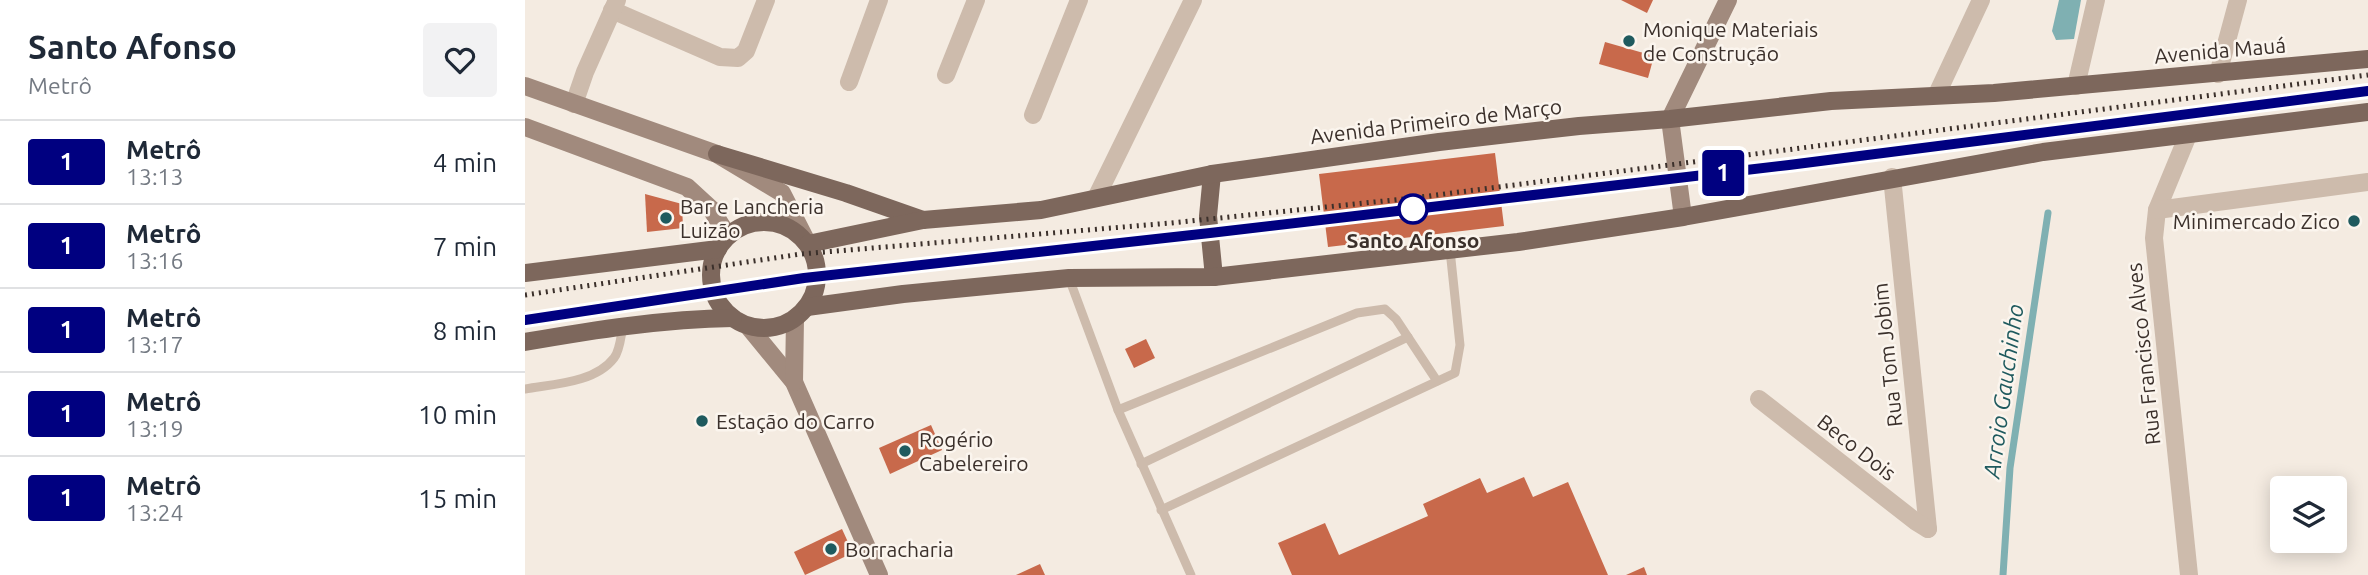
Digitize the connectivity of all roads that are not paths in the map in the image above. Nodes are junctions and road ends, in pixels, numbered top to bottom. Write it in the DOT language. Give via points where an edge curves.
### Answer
graph roads {
  1 [pos="766,0"];
  2 [pos="879,0"];
  3 [pos="976,0"];
  4 [pos="1079,0"];
  5 [pos="1193,0"];
  6 [pos="1728,0"];
  7 [pos="1981,0"];
  8 [pos="2096,0"];
  9 [pos="2238,0"];
  10 [pos="614,5"];
  11 [pos="2368,59"];
  12 [pos="2218,74"];
  13 [pos="946,75"];
  14 [pos="849,82"];
  15 [pos="525,86"];
  16 [pos="2077,86"];
  17 [pos="1937,94"];
  18 [pos="574,103"];
  19 [pos="2368,112"];
  20 [pos="1033,115"];
  21 [pos="1670,119"];
  22 [pos="525,127"];
  23 [pos="2188,135"];
  24 [pos="717,154"];
  25 [pos="1212,174"];
  26 [pos="1892,177"];
  27 [pos="2368,181"];
  28 [pos="1096,198"];
  29 [pos="2157,210"];
  30 [pos="1683,217"];
  31 [pos="923,220"];
  32 [pos="723,242"];
  33 [pos="808,244"];
  34 [pos="1450,250"];
  35 [pos="525,273"];
  36 [pos="1214,277"];
  37 [pos="1069,278"];
  38 [pos="801,313"];
  39 [pos="740,322"];
  40 [pos="623,326"];
  41 [pos="1408,337"];
  42 [pos="525,342"];
  43 [pos="1437,381"];
  44 [pos="794,382"];
  45 [pos="525,389"];
  46 [pos="1759,399"];
  47 [pos="1118,410"];
  48 [pos="1141,464"];
  49 [pos="1161,510"];
  50 [pos="1929,529"];
  51 [pos="879,575"];
  52 [pos="1191,575"];
  53 [pos="2189,575"];
  1 -- 10 [label="street" via="739,58 720,57"];
  2 -- 14 [label="street"];
  3 -- 13 [label="street"];
  4 -- 20 [label="street"];
  5 -- 28 [label="street"];
  6 -- 21 [label="main road"];
  7 -- 17 [label="street"];
  8 -- 16 [label="street"];
  9 -- 12 [label="street"];
  10 -- 18 [label="street"];
  11 -- 12 [label="main road, Avenida Mauá"];
  12 -- 16 [label="main road, Avenida Mauá"];
  15 -- 18 [label="main road"];
  16 -- 17 [label="main road, Avenida Primeiro de Março"];
  17 -- 21 [label="main road, Avenida Primeiro de Março"];
  18 -- 24 [label="main road"];
  19 -- 23 [label="main road"];
  21 -- 25 [label="main road, Avenida Primeiro de Março" via="1451,141"];
  21 -- 30 [label="main road"];
  22 -- 32 [label="main road" via="687,187 711,209"];
  23 -- 26 [label="main road" via="2043,152"];
  23 -- 29 [label="street, Rua Francisco Alves"];
  24 -- 31 [label="main road"];
  24 -- 33 [label="main road" via="782,193"];
  25 -- 28 [label="main road, Avenida Primeiro de Março"];
  25 -- 36 [label="main road" via="1208,216"];
  26 -- 30 [label="main road"];
  26 -- 50 [label="street, Rua Tom Jobim"];
  27 -- 29 [label="street"];
  28 -- 31 [label="main road, Avenida Primeiro de Março" via="1041,210"];
  29 -- 53 [label="street, Rua Francisco Alves" via="2154,238"];
  30 -- 34 [label="main road"];
  31 -- 33 [label="main road, Avenida Primeiro de Março"];
  32 -- 33 [label="main road" via="740,227 769,222 796,232"];
  32 -- 35 [label="main road"];
  32 -- 39 [label="main road" via="712,263 711,278 718,300"];
  33 -- 38 [label="main road" via="818,276 815,292"];
  34 -- 36 [label="main road"];
  34 -- 43 [label="lane" via="1460,345 1455,373"];
  36 -- 37 [label="main road"];
  37 -- 38 [label="main road" via="903,294"];
  37 -- 47 [label="lane"];
  38 -- 39 [label="main road" via="780,326 764,328"];
  38 -- 44 [label="main road"];
  39 -- 40 [label="main road" via="704,318"];
  39 -- 44 [label="main road"];
  40 -- 42 [label="main road"];
  40 -- 45 [label="lane" via="616,357 598,371 581,379"];
  41 -- 43 [label="lane"];
  41 -- 47 [label="lane" via="1385,309 1357,313"];
  41 -- 48 [label="lane"];
  43 -- 49 [label="lane"];
  44 -- 51 [label="main road"];
  46 -- 50 [label="street, Beco Dois"];
  47 -- 48 [label="lane"];
  48 -- 49 [label="lane"];
  49 -- 52 [label="lane"];
}
